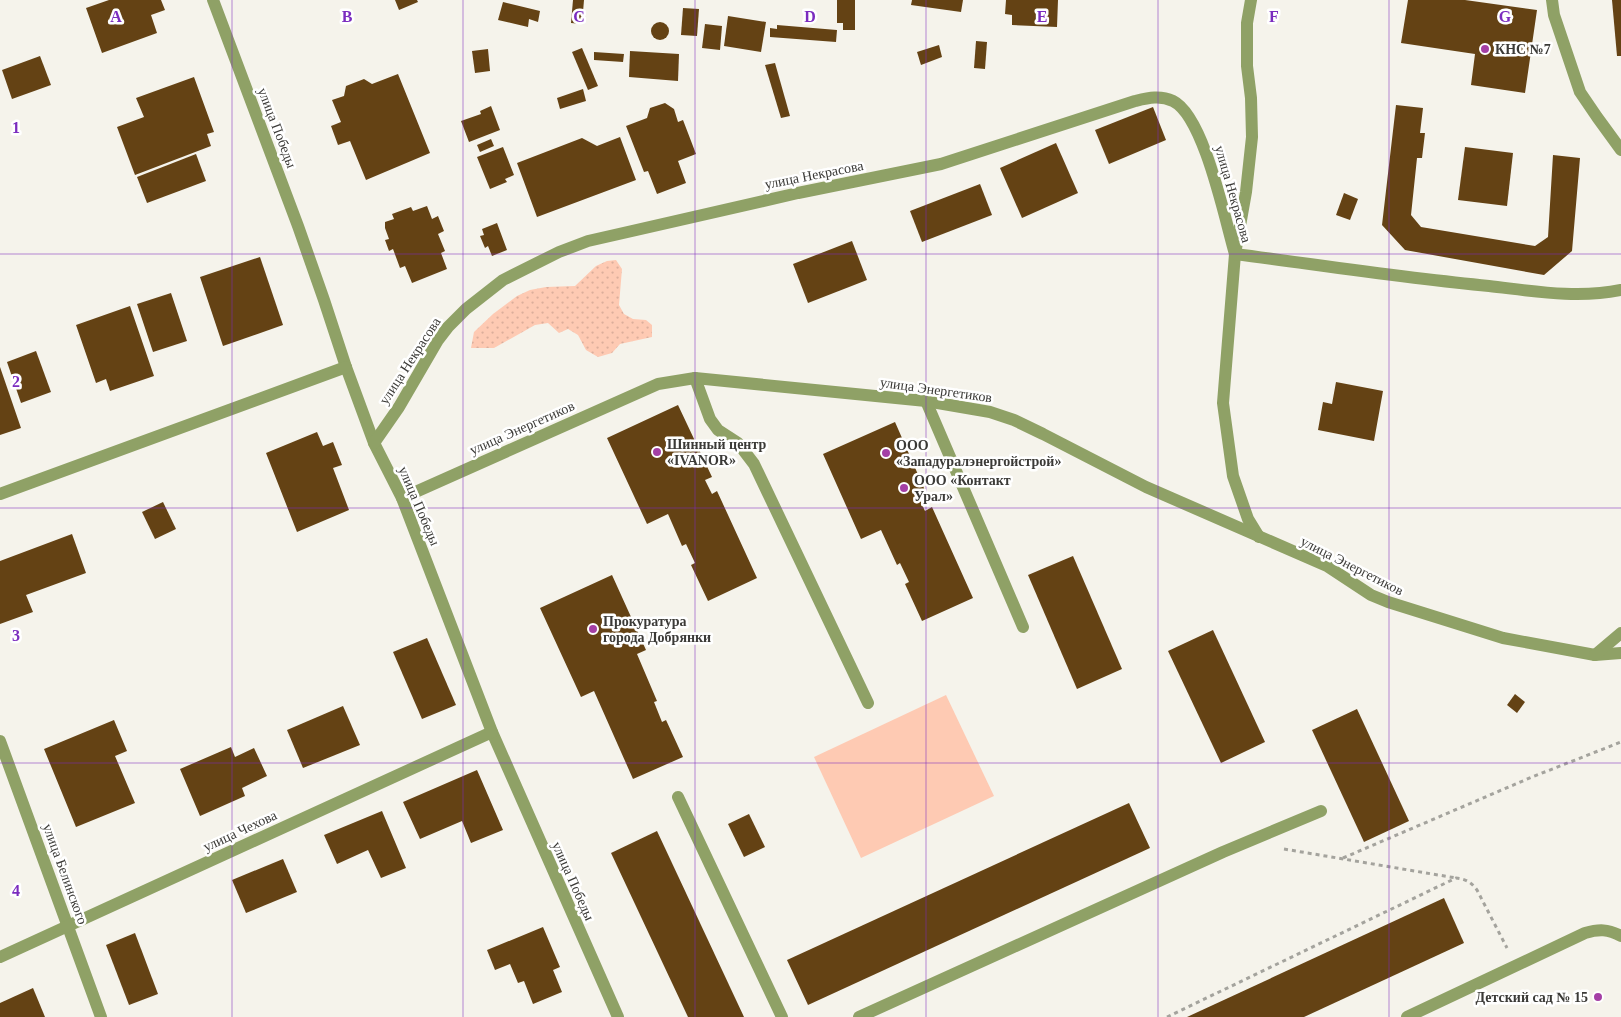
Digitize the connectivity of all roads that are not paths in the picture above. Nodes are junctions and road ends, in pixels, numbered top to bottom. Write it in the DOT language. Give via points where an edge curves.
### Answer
graph roads {
  1 [pos="213,0"];
  2 [pos="1251,0"];
  3 [pos="1552,0"];
  4 [pos="1621,150"];
  5 [pos="1236,254"];
  6 [pos="1621,290"];
  7 [pos="346,367"];
  8 [pos="695,378"];
  9 [pos="926,401"];
  10 [pos="374,443"];
  11 [pos="0,494"];
  12 [pos="402,498"];
  13 [pos="1259,537"];
  14 [pos="1023,627"];
  15 [pos="1621,633"];
  16 [pos="1621,653"];
  17 [pos="1594,655"];
  18 [pos="868,703"];
  19 [pos="492,732"];
  20 [pos="0,741"];
  21 [pos="678,797"];
  22 [pos="1321,811"];
  23 [pos="68,926"];
  24 [pos="1621,936"];
  25 [pos="0,957"];
  26 [pos="101,1017"];
  27 [pos="618,1017"];
  28 [pos="782,1017"];
  29 [pos="859,1017"];
  30 [pos="1407,1017"];
  1 -- 7 [label="street, улица Победы"];
  2 -- 5 [label="street" via="1247,57 1252,136"];
  3 -- 4 [label="street" via="1580,92"];
  5 -- 6 [label="street" via="1574,295"];
  5 -- 10 [label="street, улица Некрасова" via="1204,146 1186,111 1163,97 1135,101 941,164 588,241 559,252 503,280 448,327"];
  5 -- 13 [label="street" via="1223,403 1233,476 1248,519"];
  7 -- 10 [label="street, улица Победы"];
  7 -- 11 [label="street"];
  8 -- 9 [label="street, улица Энергетиков"];
  8 -- 12 [label="street, улица Энергетиков" via="658,384"];
  8 -- 18 [label="street" via="710,419 718,430 738,443 754,464"];
  9 -- 13 [label="street, улица Энергетиков" via="990,412 1014,420 1146,487"];
  9 -- 14 [label="street"];
  10 -- 12 [label="street, улица Победы"];
  12 -- 19 [label="street, улица Победы"];
  13 -- 17 [label="street, улица Энергетиков" via="1327,566 1371,595 1404,608 1503,638"];
  15 -- 17 [label="street"];
  16 -- 17 [label="street, улица Энергетиков"];
  19 -- 23 [label="street, улица Чехова"];
  19 -- 27 [label="street, улица Победы"];
  20 -- 23 [label="street, улица Белинского"];
  21 -- 28 [label="street"];
  22 -- 29 [label="street"];
  23 -- 25 [label="street, улица Чехова"];
  23 -- 26 [label="street, улица Белинского"];
  24 -- 30 [label="street" via="1611,931 1595,930"];
}
